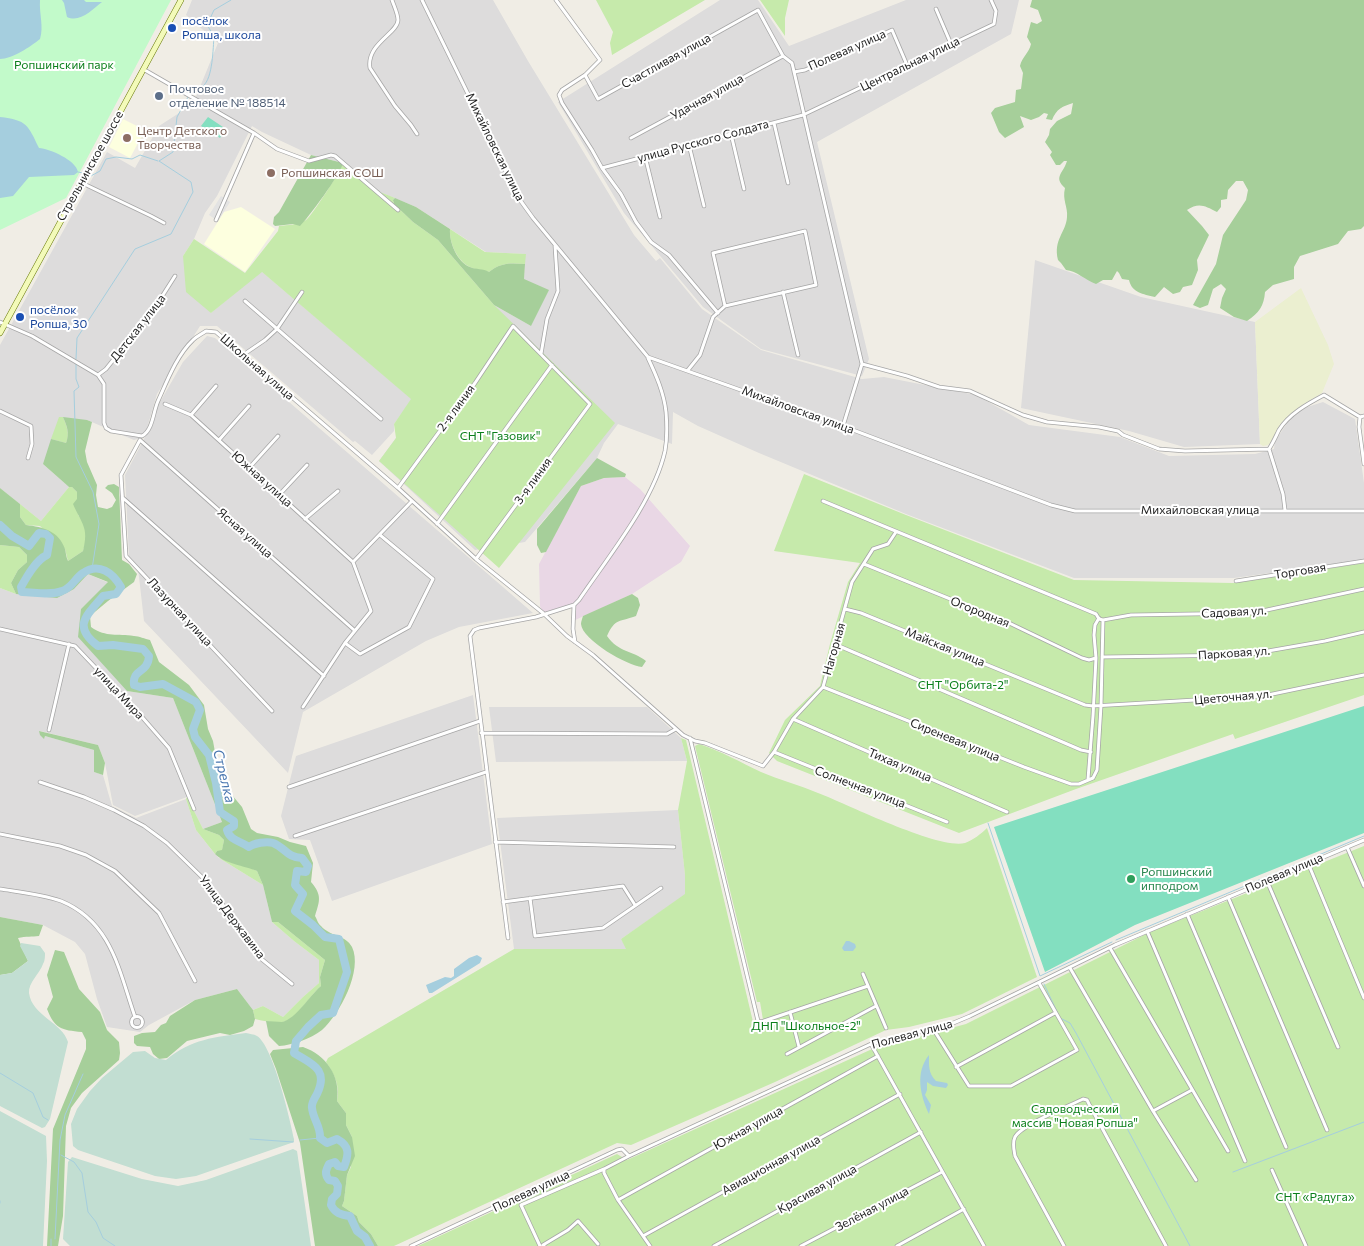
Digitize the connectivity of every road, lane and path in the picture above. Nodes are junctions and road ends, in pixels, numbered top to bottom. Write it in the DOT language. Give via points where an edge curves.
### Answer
graph roads {
  1 [pos="181,0"];
  2 [pos="392,0"];
  3 [pos="422,0"];
  4 [pos="556,0"];
  5 [pos="991,0"];
  6 [pos="936,9"];
  7 [pos="951,44"];
  8 [pos="783,56"];
  9 [pos="907,65"];
  10 [pos="142,69"];
  11 [pos="794,72"];
  12 [pos="585,75"];
  13 [pos="803,115"];
  14 [pos="774,123"];
  15 [pos="254,133"];
  16 [pos="417,134"];
  17 [pos="731,134"];
  18 [pos="631,138"];
  19 [pos="689,145"];
  20 [pos="645,156"];
  21 [pos="602,168"];
  22 [pos="82,182"];
  23 [pos="788,182"];
  24 [pos="744,189"];
  25 [pos="704,206"];
  26 [pos="398,210"];
  27 [pos="660,217"];
  28 [pos="216,220"];
  29 [pos="164,224"];
  30 [pos="555,245"];
  31 [pos="175,276"];
  32 [pos="302,292"];
  33 [pos="783,292"];
  34 [pos="245,301"];
  35 [pos="724,306"];
  36 [pos="718,313"];
  37 [pos="2,323"];
  38 [pos="276,329"];
  39 [pos="0,332"];
  40 [pos="243,355"];
  41 [pos="541,355"];
  42 [pos="798,355"];
  43 [pos="648,357"];
  44 [pos="862,364"];
  45 [pos="552,366"];
  46 [pos="688,370"];
  47 [pos="98,376"];
  48 [pos="216,386"];
  49 [pos="165,404"];
  50 [pos="249,406"];
  51 [pos="0,411"];
  52 [pos="191,415"];
  53 [pos="1362,417"];
  54 [pos="381,420"];
  55 [pos="843,426"];
  56 [pos="142,436"];
  57 [pos="278,436"];
  58 [pos="140,440"];
  59 [pos="219,440"];
  60 [pos="1269,449"];
  61 [pos="28,458"];
  62 [pos="1364,464"];
  63 [pos="307,465"];
  64 [pos="249,468"];
  65 [pos="398,488"];
  66 [pos="338,491"];
  67 [pos="279,495"];
  68 [pos="123,498"];
  69 [pos="412,501"];
  70 [pos="823,501"];
  71 [pos="1284,510"];
  72 [pos="1364,511"];
  73 [pos="306,519"];
  74 [pos="437,524"];
  75 [pos="896,532"];
  76 [pos="380,535"];
  77 [pos="476,559"];
  78 [pos="1364,561"];
  79 [pos="354,562"];
  80 [pos="864,564"];
  81 [pos="1236,581"];
  82 [pos="1364,589"];
  83 [pos="574,605"];
  84 [pos="845,609"];
  85 [pos="543,614"];
  86 [pos="1101,619"];
  87 [pos="0,629"];
  88 [pos="354,630"];
  89 [pos="1364,632"];
  90 [pos="576,642"];
  91 [pos="345,643"];
  92 [pos="69,644"];
  93 [pos="834,646"];
  94 [pos="1096,658"];
  95 [pos="1102,658"];
  96 [pos="1364,674"];
  97 [pos="324,676"];
  98 [pos="823,687"];
  99 [pos="1093,706"];
  100 [pos="1101,706"];
  101 [pos="303,707"];
  102 [pos="272,711"];
  103 [pos="793,719"];
  104 [pos="480,721"];
  105 [pos="676,729"];
  106 [pos="49,730"];
  107 [pos="481,734"];
  108 [pos="690,738"];
  109 [pos="774,752"];
  110 [pos="1091,752"];
  111 [pos="763,766"];
  112 [pos="486,772"];
  113 [pos="1088,779"];
  114 [pos="40,782"];
  115 [pos="289,787"];
  116 [pos="194,809"];
  117 [pos="1007,812"];
  118 [pos="948,822"];
  119 [pos="0,834"];
  120 [pos="295,836"];
  121 [pos="1364,840"];
  122 [pos="495,842"];
  123 [pos="674,847"];
  124 [pos="1347,847"];
  125 [pos="1308,863"];
  126 [pos="1267,881"];
  127 [pos="1364,886"];
  128 [pos="661,888"];
  129 [pos="0,889"];
  130 [pos="1228,897"];
  131 [pos="530,898"];
  132 [pos="503,902"];
  133 [pos="635,905"];
  134 [pos="1187,914"];
  135 [pos="1147,931"];
  136 [pos="508,938"];
  137 [pos="1110,948"];
  138 [pos="1070,968"];
  139 [pos="863,974"];
  140 [pos="195,981"];
  141 [pos="292,984"];
  142 [pos="1039,984"];
  143 [pos="868,986"];
  144 [pos="1364,998"];
  145 [pos="876,1006"];
  146 [pos="790,1012"];
  147 [pos="1055,1013"];
  148 [pos="135,1017"];
  149 [pos="932,1027"];
  150 [pos="886,1028"];
  151 [pos="871,1044"];
  152 [pos="1338,1046"];
  153 [pos="800,1047"];
  154 [pos="787,1054"];
  155 [pos="878,1056"];
  156 [pos="956,1067"];
  157 [pos="1192,1090"];
  158 [pos="900,1094"];
  159 [pos="1153,1111"];
  160 [pos="1327,1130"];
  161 [pos="921,1132"];
  162 [pos="1286,1147"];
  163 [pos="1228,1151"];
  164 [pos="629,1156"];
  165 [pos="1245,1161"];
  166 [pos="604,1169"];
  167 [pos="1272,1170"];
  168 [pos="942,1172"];
  169 [pos="1196,1180"];
  170 [pos="618,1200"];
  171 [pos="964,1209"];
  172 [pos="643,1236"];
  173 [pos="598,1244"];
  174 [pos="411,1246"];
  175 [pos="542,1246"];
  176 [pos="650,1246"];
  177 [pos="714,1246"];
  178 [pos="801,1246"];
  179 [pos="897,1246"];
  180 [pos="983,1246"];
  181 [pos="1064,1246"];
  182 [pos="1166,1246"];
  183 [pos="1306,1246"];
  1 -- 10 [label="main road, Стрельнинское шоссе"];
  2 -- 16 [label="street" via="398,20 377,45 369,63 395,106"];
  3 -- 30 [label="street, Михайловская улица" via="520,200"];
  4 -- 12 [label="street" via="600,60"];
  5 -- 7 [label="street, Центральная улица" via="996,11 994,24"];
  6 -- 7 [label="street"];
  7 -- 9 [label="street, Центральная улица"];
  8 -- 11 [label="street" via="792,63"];
  8 -- 12 [label="street, Счастливая улица" via="758,10 598,99"];
  8 -- 18 [label="street, Удачная улица"];
  9 -- 11 [label="street, Полевая улица" via="892,30"];
  9 -- 13 [label="street, Центральная улица"];
  10 -- 15 [label="street"];
  10 -- 22 [label="main road, Стрельнинское шоссе"];
  11 -- 13 [label="street"];
  12 -- 21 [label="street" via="559,95"];
  13 -- 14 [label="street, улица Русского Солдата"];
  13 -- 44 [label="street"];
  14 -- 17 [label="street, улица Русского Солдата"];
  14 -- 23 [label="street"];
  15 -- 26 [label="street" via="278,149 309,161 335,156"];
  15 -- 28 [label="street"];
  17 -- 19 [label="street, улица Русского Солдата"];
  17 -- 24 [label="street"];
  19 -- 20 [label="street, улица Русского Солдата"];
  19 -- 25 [label="street"];
  20 -- 21 [label="street, улица Русского Солдата"];
  20 -- 27 [label="street"];
  21 -- 36 [label="street" via="651,242 668,255"];
  22 -- 29 [label="street"];
  22 -- 37 [label="main road, Стрельнинское шоссе"];
  30 -- 41 [label="street" via="558,291 547,319"];
  30 -- 43 [label="street, Михайловская улица"];
  31 -- 47 [label="street, Детская улица" via="154,309"];
  32 -- 38 [label="street"];
  33 -- 35 [label="street"];
  33 -- 35 [label="street" via="816,285 805,231 713,253"];
  33 -- 42 [label="street"];
  34 -- 38 [label="street"];
  35 -- 36 [label="street"];
  36 -- 46 [label="street" via="713,317 700,355"];
  37 -- 39 [label="main road, Стрельнинское шоссе"];
  37 -- 47 [label="street" via="32,336"];
  38 -- 40 [label="street"];
  38 -- 54 [label="street"];
  40 -- 56 [label="street, Школьная улица" via="216,332 206,331 193,340 177,363 157,403 150,427"];
  40 -- 65 [label="street, Школьная улица"];
  41 -- 45 [label="street"];
  41 -- 65 [label="street, 2-я линия" via="513,326"];
  43 -- 46 [label="street, Михайловская улица"];
  43 -- 83 [label="street" via="666,413 666,449 641,509"];
  44 -- 55 [label="street"];
  44 -- 60 [label="street" via="939,387 970,391 1047,422 1099,426 1118,431 1159,449"];
  45 -- 74 [label="street"];
  45 -- 77 [label="street, 3-я линия" via="590,404"];
  46 -- 55 [label="street, Михайловская улица"];
  47 -- 56 [label="street" via="104,384 106,428"];
  48 -- 52 [label="street"];
  49 -- 52 [label="street, Южная улица"];
  50 -- 59 [label="street"];
  51 -- 61 [label="street" via="31,426 32,444"];
  52 -- 59 [label="street, Южная улица"];
  53 -- 60 [label="street" via="1324,395 1289,418"];
  53 -- 62 [label="street" via="1359,427"];
  55 -- 71 [label="street, Михайловская улица" via="1075,512"];
  56 -- 58 [label="street"];
  57 -- 64 [label="street"];
  58 -- 68 [label="street, Лазурная улица" via="121,475"];
  58 -- 88 [label="street, Ясная улица"];
  59 -- 64 [label="street, Южная улица"];
  60 -- 71 [label="street" via="1283,494"];
  63 -- 67 [label="street"];
  64 -- 67 [label="street, Южная улица"];
  65 -- 69 [label="street, Школьная улица"];
  66 -- 73 [label="street"];
  67 -- 73 [label="street, Южная улица"];
  68 -- 97 [label="street"];
  68 -- 102 [label="street, Лазурная улица" via="126,556"];
  69 -- 74 [label="street, Школьная улица"];
  69 -- 76 [label="street"];
  70 -- 75 [label="street"];
  71 -- 72 [label="street, Михайловская улица"];
  73 -- 79 [label="street, Южная улица"];
  74 -- 77 [label="street, Школьная улица"];
  75 -- 80 [label="street, Нагорная" via="888,544 873,549"];
  75 -- 86 [label="street" via="1096,614"];
  76 -- 79 [label="street"];
  76 -- 91 [label="street" via="433,579 409,627 360,654"];
  77 -- 85 [label="street, Школьная улица"];
  78 -- 81 [label="street, Торговая"];
  79 -- 88 [label="street" via="371,611"];
  80 -- 84 [label="street, Нагорная" via="852,582"];
  80 -- 94 [label="street, Огородная" via="1007,622 1082,658"];
  82 -- 86 [label="street, Садовая ул." via="1253,613 1130,615"];
  83 -- 85 [label="street"];
  83 -- 90 [label="street"];
  84 -- 93 [label="street, Нагорная"];
  84 -- 99 [label="street, Майская улица"];
  85 -- 90 [label="street, Школьная улица"];
  85 -- 104 [label="street" via="479,628 470,636"];
  86 -- 94 [label="street" via="1095,625"];
  86 -- 95 [label="street"];
  87 -- 92 [label="street, улица Мира"];
  88 -- 91 [label="street"];
  89 -- 95 [label="street, Парковая ул." via="1245,655"];
  90 -- 105 [label="street, Школьная улица"];
  91 -- 97 [label="street"];
  92 -- 106 [label="street"];
  92 -- 116 [label="street, улица Мира" via="75,646 169,748"];
  93 -- 98 [label="street, Нагорная"];
  93 -- 110 [label="street"];
  94 -- 99 [label="street"];
  95 -- 100 [label="street"];
  96 -- 100 [label="street, Цветочная ул." via="1263,696"];
  97 -- 101 [label="street"];
  98 -- 103 [label="street, Нагорная"];
  98 -- 113 [label="street, Сиреневая улица" via="1072,784"];
  99 -- 100 [label="street, Майская улица"];
  99 -- 110 [label="street"];
  100 -- 113 [label="street" via="1096,770 1093,778"];
  103 -- 109 [label="street, Нагорная"];
  103 -- 117 [label="street, Тихая улица"];
  104 -- 107 [label="street"];
  104 -- 115 [label="street"];
  105 -- 107 [label="street" via="667,734"];
  105 -- 108 [label="street, Школьная улица"];
  107 -- 112 [label="street"];
  108 -- 111 [label="street, Школьная улица"];
  108 -- 146 [label="street" via="756,1017 761,1022"];
  109 -- 111 [label="street, Нагорная"];
  109 -- 118 [label="street, Солнечная улица"];
  110 -- 113 [label="street"];
  112 -- 120 [label="street"];
  112 -- 122 [label="street"];
  114 -- 141 [label="street, Улица Державина" via="114,810 167,843 208,883 259,957"];
  119 -- 140 [label="street" via="60,846 86,855 115,871 159,913"];
  121 -- 124 [label="street, Полевая улица"];
  122 -- 123 [label="street"];
  122 -- 132 [label="street"];
  124 -- 125 [label="street, Полевая улица"];
  124 -- 127 [label="street"];
  125 -- 126 [label="street, Полевая улица"];
  125 -- 144 [label="street"];
  126 -- 130 [label="street, Полевая улица"];
  126 -- 152 [label="street"];
  128 -- 133 [label="street"];
  129 -- 148 [label="street" via="62,902 89,919 109,943"];
  130 -- 134 [label="street, Полевая улица"];
  130 -- 160 [label="street"];
  131 -- 132 [label="street"];
  131 -- 133 [label="street" via="622,886"];
  131 -- 133 [label="street" via="535,936 602,928"];
  132 -- 136 [label="street"];
  134 -- 135 [label="street, Полевая улица"];
  134 -- 162 [label="street"];
  135 -- 137 [label="street, Полевая улица"];
  135 -- 165 [label="street"];
  137 -- 138 [label="street, Полевая улица"];
  137 -- 157 [label="street"];
  138 -- 142 [label="street, Полевая улица"];
  138 -- 159 [label="street"];
  139 -- 143 [label="street"];
  142 -- 147 [label="street"];
  142 -- 149 [label="street, Полевая улица" via="952,1024"];
  143 -- 145 [label="street"];
  143 -- 146 [label="street"];
  145 -- 150 [label="street"];
  145 -- 153 [label="street"];
  146 -- 153 [label="street"];
  147 -- 156 [label="street"];
  147 -- 156 [label="street" via="1077,1050 1011,1086 969,1086"];
  149 -- 151 [label="street, Полевая улица"];
  149 -- 156 [label="street"];
  151 -- 155 [label="street"];
  151 -- 164 [label="street, Полевая улица"];
  153 -- 154 [label="street"];
  155 -- 158 [label="street"];
  155 -- 170 [label="street, Южная улица"];
  157 -- 159 [label="street"];
  157 -- 163 [label="street"];
  158 -- 161 [label="street"];
  158 -- 172 [label="street, Авиационная улица"];
  159 -- 169 [label="street"];
  161 -- 168 [label="street"];
  161 -- 177 [label="street, Красивая улица"];
  164 -- 166 [label="street"];
  164 -- 174 [label="street, Полевая улица" via="622,1149 617,1150"];
  166 -- 170 [label="street"];
  166 -- 175 [label="street, Полевая улица" via="521,1205"];
  167 -- 183 [label="street"];
  168 -- 171 [label="street"];
  168 -- 178 [label="street, Зелёная улица"];
  170 -- 172 [label="street"];
  171 -- 179 [label="street"];
  171 -- 180 [label="street"];
  172 -- 176 [label="street"];
  173 -- 175 [label="street" via="578,1221"];
  181 -- 182 [label="street" via="1015,1156 1013,1145 1015,1136 1027,1126 1083,1099 1087,1100"];
}
